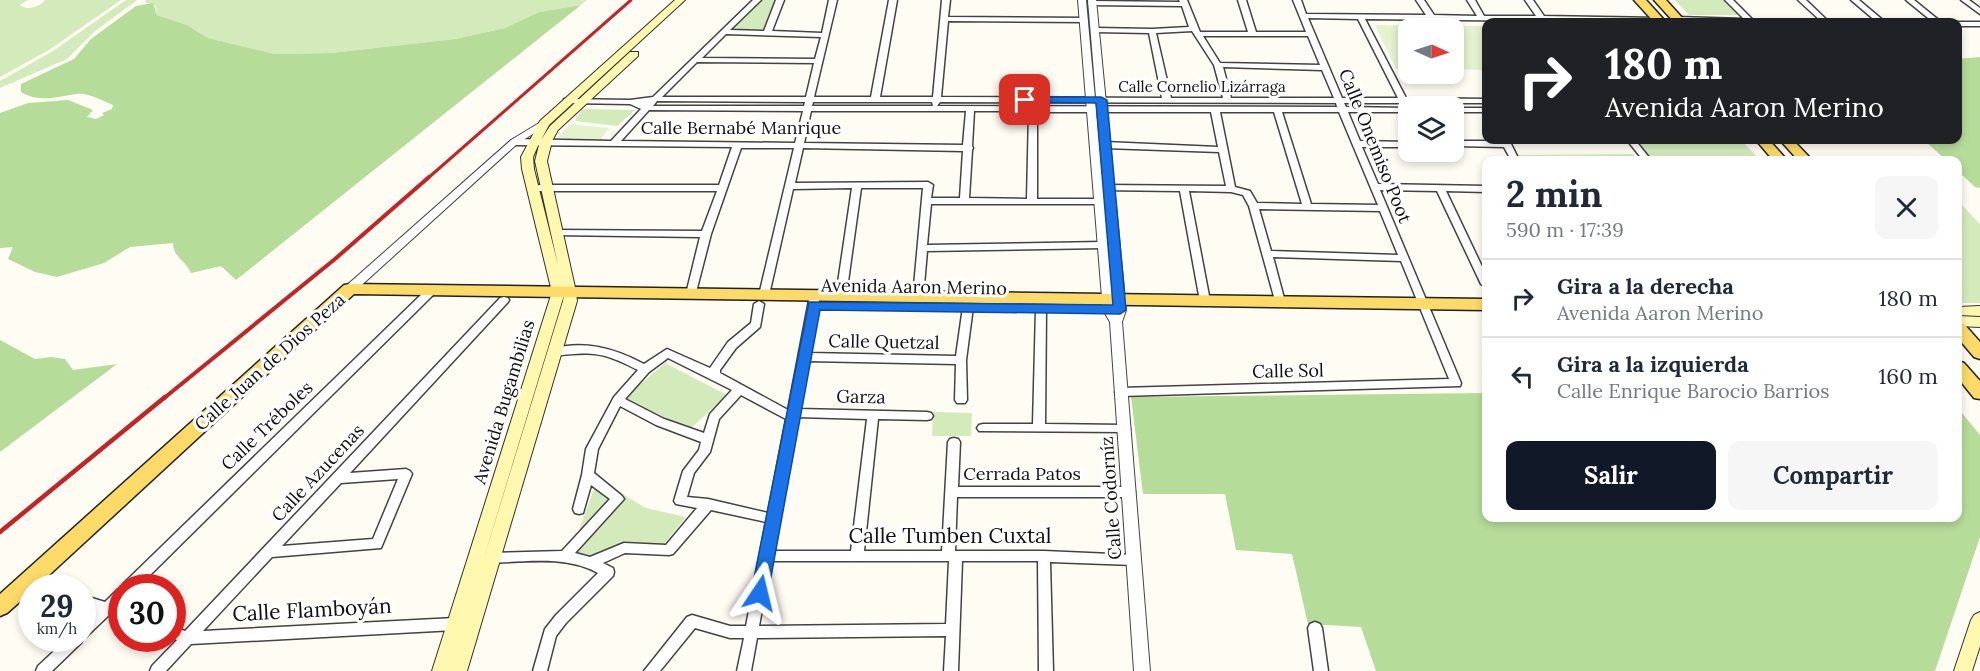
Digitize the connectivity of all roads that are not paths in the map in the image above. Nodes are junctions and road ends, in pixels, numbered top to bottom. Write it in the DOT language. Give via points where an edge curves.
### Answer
graph roads {
  1 [pos="680,0"];
  2 [pos="692,0"];
  3 [pos="757,0"];
  4 [pos="780,0"];
  5 [pos="833,0"];
  6 [pos="893,0"];
  7 [pos="946,0"];
  8 [pos="1242,0"];
  9 [pos="1297,0"];
  10 [pos="1420,0"];
  11 [pos="1471,0"];
  12 [pos="1529,0"];
  13 [pos="1640,0"];
  14 [pos="1660,0"];
  15 [pos="1729,0"];
  16 [pos="1802,0"];
  17 [pos="1855,0"];
  18 [pos="1910,0"];
  19 [pos="1965,0"];
  20 [pos="1089,1"];
  21 [pos="1184,2"];
  22 [pos="1980,12"];
  23 [pos="1304,16"];
  24 [pos="1360,16"];
  25 [pos="1432,18"];
  26 [pos="1464,18"];
  27 [pos="1482,18"];
  28 [pos="1541,18"];
  29 [pos="1656,18"];
  30 [pos="1676,18"];
  31 [pos="1747,18"];
  32 [pos="1822,18"];
  33 [pos="1876,18"];
  34 [pos="1932,18"];
  35 [pos="944,19"];
  36 [pos="1084,20"];
  37 [pos="1962,24"];
  38 [pos="1980,24"];
  39 [pos="1095,30"];
  40 [pos="723,32"];
  41 [pos="1152,32"];
  42 [pos="1197,32"];
  43 [pos="767,34"];
  44 [pos="824,34"];
  45 [pos="1253,34"];
  46 [pos="1310,34"];
  47 [pos="695,60"];
  48 [pos="817,61"];
  49 [pos="1218,65"];
  50 [pos="1326,68"];
  51 [pos="1400,96"];
  52 [pos="655,99"];
  53 [pos="875,100"];
  54 [pos="1167,100"];
  55 [pos="567,101"];
  56 [pos="1228,101"];
  57 [pos="1398,101"];
  58 [pos="582,102"];
  59 [pos="630,102"];
  60 [pos="810,104"];
  61 [pos="936,104"];
  62 [pos="1096,105"];
  63 [pos="1340,105"];
  64 [pos="1464,105"];
  65 [pos="1482,106"];
  66 [pos="1482,106"];
  67 [pos="647,108"];
  68 [pos="970,109"];
  69 [pos="1033,109"];
  70 [pos="1215,109"];
  71 [pos="1277,109"];
  72 [pos="1398,109"];
  73 [pos="1464,109"];
  74 [pos="544,123"];
  75 [pos="539,141"];
  76 [pos="513,142"];
  77 [pos="614,143"];
  78 [pos="1482,143"];
  79 [pos="799,144"];
  80 [pos="1357,144"];
  81 [pos="1398,144"];
  82 [pos="1464,144"];
  83 [pos="1634,144"];
  84 [pos="1766,144"];
  85 [pos="1790,144"];
  86 [pos="1105,145"];
  87 [pos="737,147"];
  88 [pos="969,148"];
  89 [pos="1222,150"];
  90 [pos="1644,156"];
  91 [pos="1776,156"];
  92 [pos="1801,156"];
  93 [pos="857,185"];
  94 [pos="789,186"];
  95 [pos="1374,187"];
  96 [pos="539,188"];
  97 [pos="722,188"];
  98 [pos="1104,188"];
  99 [pos="1184,188"];
  100 [pos="1440,188"];
  101 [pos="1231,189"];
  102 [pos="1482,189"];
  103 [pos="928,201"];
  104 [pos="964,201"];
  105 [pos="1032,202"];
  106 [pos="1100,202"];
  107 [pos="1254,206"];
  108 [pos="1307,206"];
  109 [pos="1382,208"];
  110 [pos="556,233"];
  111 [pos="706,234"];
  112 [pos="1103,245"];
  113 [pos="922,248"];
  114 [pos="1267,254"];
  115 [pos="1403,258"];
  116 [pos="1482,276"];
  117 [pos="346,293"];
  118 [pos="428,294"];
  119 [pos="691,294"];
  120 [pos="564,296"];
  121 [pos="841,296"];
  122 [pos="918,297"];
  123 [pos="762,299"];
  124 [pos="504,300"];
  125 [pos="814,300"];
  126 [pos="1205,301"];
  127 [pos="1280,302"];
  128 [pos="1482,305"];
  129 [pos="968,308"];
  130 [pos="1114,308"];
  131 [pos="1041,309"];
  132 [pos="1425,310"];
  133 [pos="1962,311"];
  134 [pos="1980,311"];
  135 [pos="1482,316"];
  136 [pos="1962,321"];
  137 [pos="1980,322"];
  138 [pos="1962,333"];
  139 [pos="554,352"];
  140 [pos="1980,353"];
  141 [pos="805,357"];
  142 [pos="962,360"];
  143 [pos="645,369"];
  144 [pos="1962,372"];
  145 [pos="714,375"];
  146 [pos="1456,383"];
  147 [pos="739,390"];
  148 [pos="1121,392"];
  149 [pos="1980,393"];
  150 [pos="618,400"];
  151 [pos="961,400"];
  152 [pos="873,415"];
  153 [pos="793,416"];
  154 [pos="927,416"];
  155 [pos="983,428"];
  156 [pos="1039,428"];
  157 [pos="1124,429"];
  158 [pos="706,440"];
  159 [pos="954,442"];
  160 [pos="588,476"];
  161 [pos="339,478"];
  162 [pos="951,492"];
  163 [pos="1129,492"];
  164 [pos="708,504"];
  165 [pos="579,508"];
  166 [pos="773,519"];
  167 [pos="268,552"];
  168 [pos="857,555"];
  169 [pos="565,556"];
  170 [pos="767,556"];
  171 [pos="952,556"];
  172 [pos="1044,556"];
  173 [pos="484,557"];
  174 [pos="1134,560"];
  175 [pos="591,563"];
  176 [pos="45,574"];
  177 [pos="142,574"];
  178 [pos="18,595"];
  179 [pos="96,605"];
  180 [pos="0,607"];
  181 [pos="107,608"];
  182 [pos="96,619"];
  183 [pos="1980,620"];
  184 [pos="455,624"];
  185 [pos="1315,628"];
  186 [pos="952,630"];
  187 [pos="753,631"];
  188 [pos="187,638"];
  189 [pos="63,652"];
  190 [pos="544,669"];
  191 [pos="43,671"];
  192 [pos="157,671"];
  193 [pos="441,671"];
  194 [pos="458,671"];
  195 [pos="651,671"];
  196 [pos="744,671"];
  197 [pos="951,671"];
  198 [pos="1046,671"];
  199 [pos="1142,671"];
  200 [pos="1321,671"];
  201 [pos="1963,671"];
  1 -- 55 [label="main road, Calle Juan de Dios Peza"];
  2 -- 58 [label="main road"];
  3 -- 40 [label="street"];
  4 -- 43 [label="street"];
  5 -- 44 [label="street"];
  6 -- 53 [label="street"];
  7 -- 35 [label="street"];
  8 -- 45 [label="street"];
  9 -- 23 [label="street, Calle Onemiso Poot"];
  10 -- 25 [label="street"];
  11 -- 27 [label="street"];
  12 -- 28 [label="street"];
  13 -- 29 [label="main road"];
  14 -- 30 [label="main road"];
  15 -- 31 [label="street"];
  16 -- 32 [label="street"];
  17 -- 33 [label="street"];
  18 -- 34 [label="street"];
  19 -- 22 [label="street"];
  20 -- 21 [label="street"];
  20 -- 36 [label="street"];
  20 -- 39 [label="street"];
  21 -- 42 [label="street"];
  23 -- 24 [label="street"];
  23 -- 46 [label="street, Calle Onemiso Poot"];
  24 -- 25 [label="street"];
  24 -- 51 [label="street"];
  26 -- 27 [label="street"];
  27 -- 28 [label="street"];
  35 -- 36 [label="street"];
  35 -- 61 [label="street"];
  36 -- 62 [label="street"];
  37 -- 38 [label="street"];
  39 -- 41 [label="street"];
  39 -- 62 [label="street"];
  40 -- 43 [label="street"];
  40 -- 47 [label="street"];
  41 -- 42 [label="street"];
  41 -- 54 [label="street"];
  42 -- 45 [label="street"];
  42 -- 49 [label="street"];
  43 -- 44 [label="street"];
  44 -- 48 [label="street"];
  45 -- 46 [label="street"];
  46 -- 50 [label="street, Calle Onemiso Poot"];
  47 -- 48 [label="street"];
  47 -- 52 [label="street"];
  48 -- 60 [label="street"];
  49 -- 50 [label="street"];
  49 -- 56 [label="street"];
  50 -- 63 [label="street, Calle Onemiso Poot"];
  52 -- 59 [label="street, Calle Cornelio Lizárraga"];
  52 -- 60 [label="street, Calle Cornelio Lizárraga"];
  52 -- 67 [label="street"];
  53 -- 60 [label="street, Calle Cornelio Lizárraga"];
  53 -- 61 [label="street, Calle Cornelio Lizárraga"];
  54 -- 56 [label="street, Calle Cornelio Lizárraga"];
  54 -- 62 [label="street, Calle Cornelio Lizárraga"];
  55 -- 58 [label="street, Calle Cornelio Lizárraga"];
  55 -- 74 [label="main road, Calle Juan de Dios Peza"];
  56 -- 63 [label="street, Calle Cornelio Lizárraga"];
  57 -- 63 [label="street, Calle Cornelio Lizárraga"];
  58 -- 59 [label="street, Calle Cornelio Lizárraga"];
  58 -- 75 [label="main road"];
  59 -- 67 [label="street, Calle Cornelio Lizárraga"];
  60 -- 61 [label="street, Calle Cornelio Lizárraga"];
  60 -- 67 [label="street, Calle Cornelio Lizárraga"];
  60 -- 79 [label="street"];
  61 -- 62 [label="street, Calle Cornelio Lizárraga"];
  61 -- 68 [label="street, Calle Cornelio Lizárraga"];
  62 -- 69 [label="street, Calle Cornelio Lizárraga"];
  62 -- 70 [label="street, Calle Cornelio Lizárraga"];
  62 -- 86 [label="street"];
  62 -- 98 [label="street"];
  63 -- 71 [label="street, Calle Cornelio Lizárraga"];
  63 -- 72 [label="street, Calle Cornelio Lizárraga"];
  63 -- 80 [label="street, Calle Onemiso Poot"];
  64 -- 65 [label="street, Calle Cornelio Lizárraga"];
  66 -- 73 [label="street, Calle Cornelio Lizárraga"];
  67 -- 77 [label="street"];
  68 -- 69 [label="street, Calle Cornelio Lizárraga"];
  68 -- 88 [label="street"];
  69 -- 105 [label="street"];
  70 -- 71 [label="street, Calle Cornelio Lizárraga"];
  70 -- 89 [label="street"];
  71 -- 108 [label="street"];
  74 -- 75 [label="main road, Calle Juan de Dios Peza"];
  74 -- 76 [label="street, Calle Juan de Dios Peza"];
  75 -- 76 [label="street, Calle Bernabé Manrique"];
  75 -- 77 [label="street, Calle Bernabé Manrique"];
  75 -- 96 [label="main road" via="527,157"];
  76 -- 117 [label="street, Calle Juan de Dios Peza"];
  77 -- 87 [label="street, Calle Bernabé Manrique"];
  78 -- 82 [label="street"];
  79 -- 87 [label="street, Calle Bernabé Manrique"];
  79 -- 88 [label="street, Calle Bernabé Manrique"];
  79 -- 94 [label="street"];
  80 -- 81 [label="street"];
  80 -- 95 [label="street, Calle Onemiso Poot"];
  83 -- 90 [label="street"];
  84 -- 91 [label="main road"];
  85 -- 92 [label="main road"];
  86 -- 89 [label="street"];
  86 -- 98 [label="street"];
  87 -- 97 [label="street"];
  88 -- 104 [label="street"];
  89 -- 101 [label="street"];
  93 -- 94 [label="street"];
  93 -- 103 [label="street" via="928,185"];
  93 -- 121 [label="street"];
  94 -- 123 [label="street"];
  95 -- 100 [label="street"];
  95 -- 109 [label="street, Calle Onemiso Poot"];
  96 -- 97 [label="street"];
  96 -- 110 [label="main road"];
  96 -- 120 [label="main road"];
  97 -- 111 [label="street"];
  98 -- 99 [label="street"];
  98 -- 106 [label="street"];
  98 -- 130 [label="street"];
  99 -- 101 [label="street"];
  99 -- 126 [label="street"];
  100 -- 102 [label="street"];
  100 -- 116 [label="street"];
  101 -- 107 [label="street" via="1246,193"];
  103 -- 104 [label="street"];
  103 -- 113 [label="street"];
  104 -- 105 [label="street"];
  105 -- 106 [label="street"];
  106 -- 112 [label="street"];
  107 -- 108 [label="street"];
  107 -- 114 [label="street"];
  108 -- 109 [label="street"];
  109 -- 115 [label="street, Calle Onemiso Poot"];
  110 -- 111 [label="street"];
  110 -- 120 [label="main road"];
  111 -- 119 [label="street"];
  112 -- 113 [label="street"];
  112 -- 130 [label="street"];
  113 -- 122 [label="street"];
  114 -- 115 [label="street"];
  114 -- 127 [label="street"];
  115 -- 132 [label="street, Calle Onemiso Poot"];
  117 -- 118 [label="main road, Avenida Aaron Merino"];
  117 -- 176 [label="main road, Calle Juan de Dios Peza"];
  118 -- 120 [label="main road, Avenida Aaron Merino"];
  118 -- 124 [label="main road, Avenida Aaron Merino"];
  118 -- 177 [label="street, Calle Tréboles"];
  119 -- 120 [label="main road, Avenida Aaron Merino"];
  119 -- 123 [label="main road, Avenida Aaron Merino"];
  120 -- 123 [label="main road, Avenida Aaron Merino"];
  120 -- 124 [label="main road, Avenida Aaron Merino"];
  120 -- 139 [label="main road, Avenida Bugambilias"];
  120 -- 173 [label="main road, Avenida Bugambilias"];
  121 -- 122 [label="main road, Avenida Aaron Merino"];
  121 -- 125 [label="main road, Avenida Aaron Merino"];
  122 -- 130 [label="main road, Avenida Aaron Merino"];
  123 -- 125 [label="main road, Avenida Aaron Merino"];
  123 -- 145 [label="street" via="756,324 732,345"];
  124 -- 161 [label="street, Calle Azucenas"];
  125 -- 129 [label="main road, Avenida Aaron Merino"];
  125 -- 141 [label="street"];
  126 -- 127 [label="main road, Avenida Aaron Merino"];
  126 -- 130 [label="main road, Avenida Aaron Merino"];
  127 -- 132 [label="main road, Avenida Aaron Merino"];
  128 -- 132 [label="main road, Avenida Aaron Merino"];
  129 -- 131 [label="main road, Avenida Aaron Merino"];
  129 -- 142 [label="street"];
  130 -- 131 [label="main road, Avenida Aaron Merino"];
  130 -- 132 [label="main road, Avenida Aaron Merino"];
  130 -- 148 [label="street, Calle Codorníz"];
  131 -- 156 [label="street"];
  132 -- 135 [label="main road, Avenida Aaron Merino"];
  132 -- 146 [label="street, Calle Onemiso Poot"];
  133 -- 134 [label="main road"];
  136 -- 137 [label="main road"];
  138 -- 140 [label="main road"];
  139 -- 143 [label="street" via="590,348 611,351"];
  139 -- 173 [label="main road, Avenida Bugambilias"];
  141 -- 142 [label="street, Calle Quetzal"];
  141 -- 153 [label="street"];
  142 -- 151 [label="street"];
  143 -- 145 [label="street" via="667,353"];
  143 -- 150 [label="street"];
  144 -- 149 [label="main road"];
  145 -- 147 [label="street"];
  146 -- 148 [label="street, Calle Sol"];
  147 -- 153 [label="street"];
  147 -- 158 [label="street" via="714,417"];
  148 -- 157 [label="street, Calle Codorníz"];
  150 -- 158 [label="street"];
  150 -- 160 [label="street" via="592,449"];
  152 -- 153 [label="street, Garza"];
  152 -- 154 [label="street, Garza"];
  152 -- 168 [label="street"];
  153 -- 166 [label="street"];
  155 -- 156 [label="street"];
  156 -- 157 [label="street"];
  157 -- 163 [label="street, Calle Codorníz"];
  158 -- 164 [label="street" via="704,452 689,471 680,501"];
  159 -- 162 [label="street"];
  160 -- 165 [label="street"];
  160 -- 169 [label="street" via="618,499"];
  161 -- 167 [label="street, Calle Azucenas"];
  161 -- 167 [label="street" via="406,474 376,544"];
  162 -- 163 [label="street, Cerrada Patos"];
  162 -- 171 [label="street"];
  163 -- 174 [label="street, Calle Codorníz"];
  164 -- 166 [label="street"];
  164 -- 175 [label="street" via="669,550 624,548"];
  166 -- 170 [label="street"];
  167 -- 188 [label="street, Calle Azucenas"];
  168 -- 170 [label="street, Calle Tumben Cuxtal"];
  168 -- 171 [label="street, Calle Tumben Cuxtal"];
  169 -- 173 [label="street"];
  169 -- 175 [label="street"];
  170 -- 187 [label="street"];
  171 -- 172 [label="street, Calle Tumben Cuxtal"];
  171 -- 186 [label="street"];
  172 -- 174 [label="street, Calle Tumben Cuxtal"];
  172 -- 198 [label="street"];
  173 -- 184 [label="main road, Avenida Bugambilias"];
  173 -- 194 [label="main road, Avenida Bugambilias"];
  174 -- 199 [label="street, Calle Codorníz"];
  175 -- 190 [label="street" via="608,572 550,633"];
  178 -- 180 [label="main road, Calle Juan de Dios Peza"];
  179 -- 181 [label="street"];
  181 -- 182 [label="street"];
  183 -- 201 [label="main road"];
  184 -- 188 [label="street, Calle Flamboyán"];
  184 -- 193 [label="main road, Avenida Bugambilias"];
  185 -- 200 [label="street"];
  186 -- 187 [label="street"];
  186 -- 197 [label="street"];
  187 -- 195 [label="street" via="730,632 692,621"];
  187 -- 196 [label="street"];
  188 -- 192 [label="street, Calle Azucenas"];
  189 -- 191 [label="street"];
}
